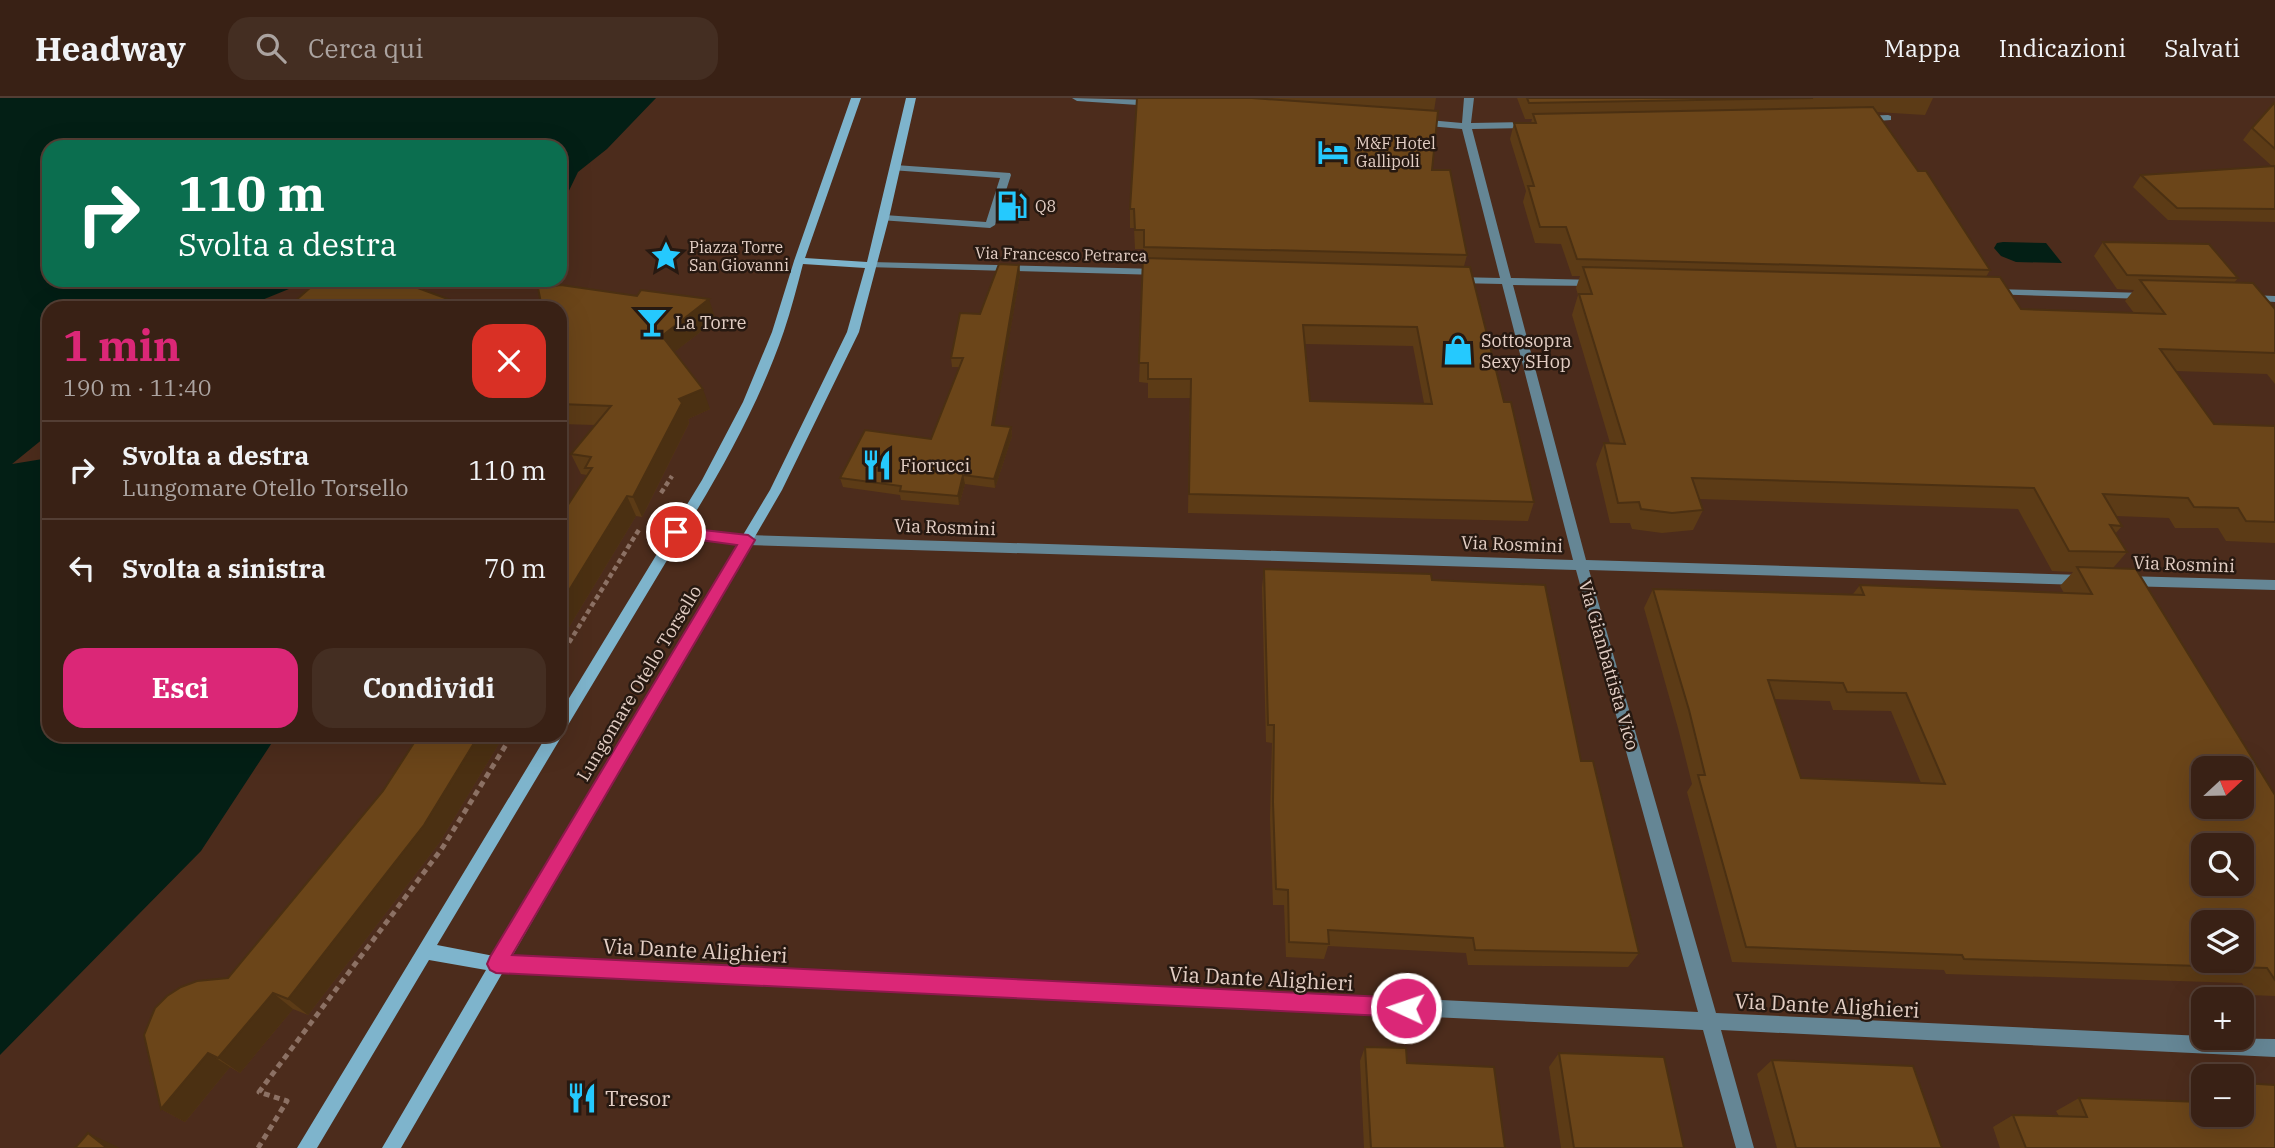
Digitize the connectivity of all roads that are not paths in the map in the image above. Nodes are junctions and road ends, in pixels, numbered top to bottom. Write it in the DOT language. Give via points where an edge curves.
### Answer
graph roads {
  1 [pos="856,98"];
  2 [pos="911,98"];
  3 [pos="1077,98"];
  4 [pos="1469,98"];
  5 [pos="1160,104"];
  6 [pos="1888,118"];
  7 [pos="1847,119"];
  8 [pos="1410,122"];
  9 [pos="1548,125"];
  10 [pos="1466,126"];
  11 [pos="895,168"];
  12 [pos="884,218"];
  13 [pos="799,261"];
  14 [pos="870,265"];
  15 [pos="1174,273"];
  16 [pos="1438,279"];
  17 [pos="1507,281"];
  18 [pos="1605,283"];
  19 [pos="1982,292"];
  20 [pos="2163,296"];
  21 [pos="2233,298"];
  22 [pos="2275,299"];
  23 [pos="676,532"];
  24 [pos="748,540"];
  25 [pos="1581,565"];
  26 [pos="2275,585"];
  27 [pos="567,714"];
  28 [pos="551,742"];
  29 [pos="425,951"];
  30 [pos="496,964"];
  31 [pos="1709,1023"];
  32 [pos="2275,1048"];
  33 [pos="306,1148"];
  34 [pos="391,1148"];
  35 [pos="1745,1148"];
  1 -- 13 [label="main road"];
  2 -- 11 [label="main road, Lungomare Otello Torsello"];
  3 -- 5 [label="street"];
  4 -- 10 [label="street, Via Gianbattista Vico"];
  6 -- 7 [label="street"];
  8 -- 10 [label="street"];
  9 -- 10 [label="street"];
  10 -- 17 [label="street, Via Gianbattista Vico"];
  11 -- 12 [label="main road, Lungomare Otello Torsello"];
  11 -- 12 [label="street" via="1006,175 990,225"];
  12 -- 14 [label="main road, Lungomare Otello Torsello"];
  13 -- 14 [label="main road"];
  13 -- 23 [label="main road" via="778,332 748,402"];
  14 -- 15 [label="street, Via Francesco Petrarca"];
  14 -- 24 [label="main road, Lungomare Otello Torsello" via="853,332"];
  16 -- 17 [label="street"];
  17 -- 18 [label="street"];
  17 -- 25 [label="street, Via Gianbattista Vico"];
  19 -- 20 [label="street"];
  21 -- 22 [label="street"];
  23 -- 24 [label="main road"];
  23 -- 27 [label="main road"];
  24 -- 25 [label="street, Via Rosmini"];
  24 -- 30 [label="main road, Lungomare Otello Torsello"];
  25 -- 26 [label="street, Via Rosmini"];
  25 -- 31 [label="street, Via Gianbattista Vico"];
  28 -- 29 [label="main road"];
  29 -- 30 [label="main road"];
  29 -- 33 [label="main road"];
  30 -- 31 [label="street, Via Dante Alighieri"];
  30 -- 34 [label="main road, Lungomare Otello Torsello"];
  31 -- 32 [label="street, Via Dante Alighieri"];
  31 -- 35 [label="street, Via Gianbattista Vico"];
}
